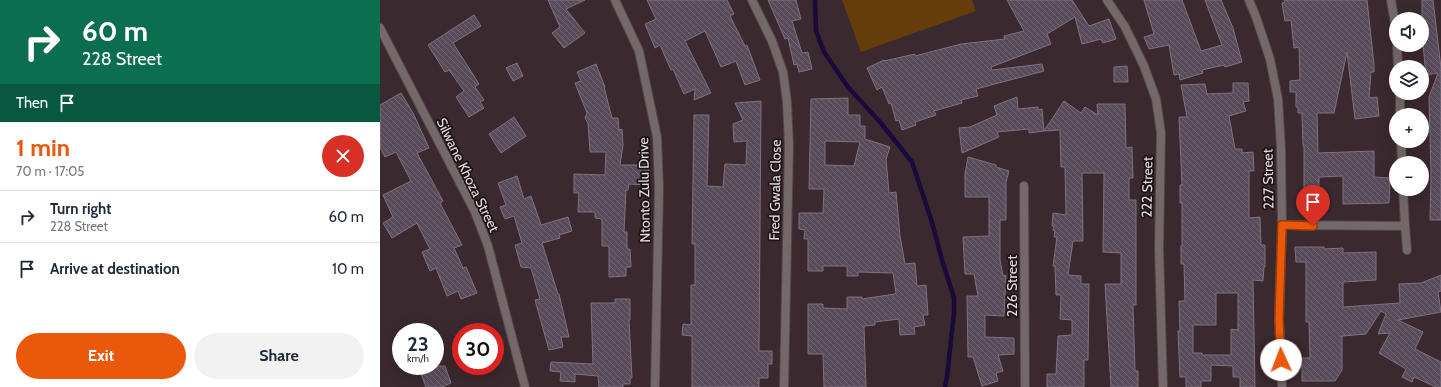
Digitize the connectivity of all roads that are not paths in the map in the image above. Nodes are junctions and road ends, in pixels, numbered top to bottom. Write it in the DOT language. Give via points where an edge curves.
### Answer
graph roads {
  1 [pos="615,0"];
  2 [pos="752,0"];
  3 [pos="1108,0"];
  4 [pos="1249,0"];
  5 [pos="1391,0"];
  6 [pos="1393,12"];
  7 [pos="380,28"];
  8 [pos="1024,186"];
  9 [pos="1403,196"];
  10 [pos="1282,225"];
  11 [pos="1405,226"];
  12 [pos="1407,250"];
  13 [pos="525,387"];
  14 [pos="655,387"];
  15 [pos="784,387"];
  16 [pos="1025,387"];
  17 [pos="1163,387"];
  18 [pos="1282,387"];
  1 -- 14 [label="street, Ntonto Zulu Drive" via="639,51 657,137 659,188"];
  2 -- 15 [label="street, Fred Gwala Close" via="772,41 783,72 788,102"];
  3 -- 17 [label="street, 222 Street" via="1144,66 1156,99 1161,133 1159,248"];
  4 -- 10 [label="street, 227 Street" via="1270,59 1278,99"];
  5 -- 6 [label="street"];
  7 -- 13 [label="street, Silwane Khoza Street" via="474,212 488,246"];
  8 -- 16 [label="street, 226 Street"];
  9 -- 11 [label="street"];
  10 -- 11 [label="street"];
  10 -- 18 [label="street, 227 Street" via="1279,320"];
  11 -- 12 [label="street"];
}
